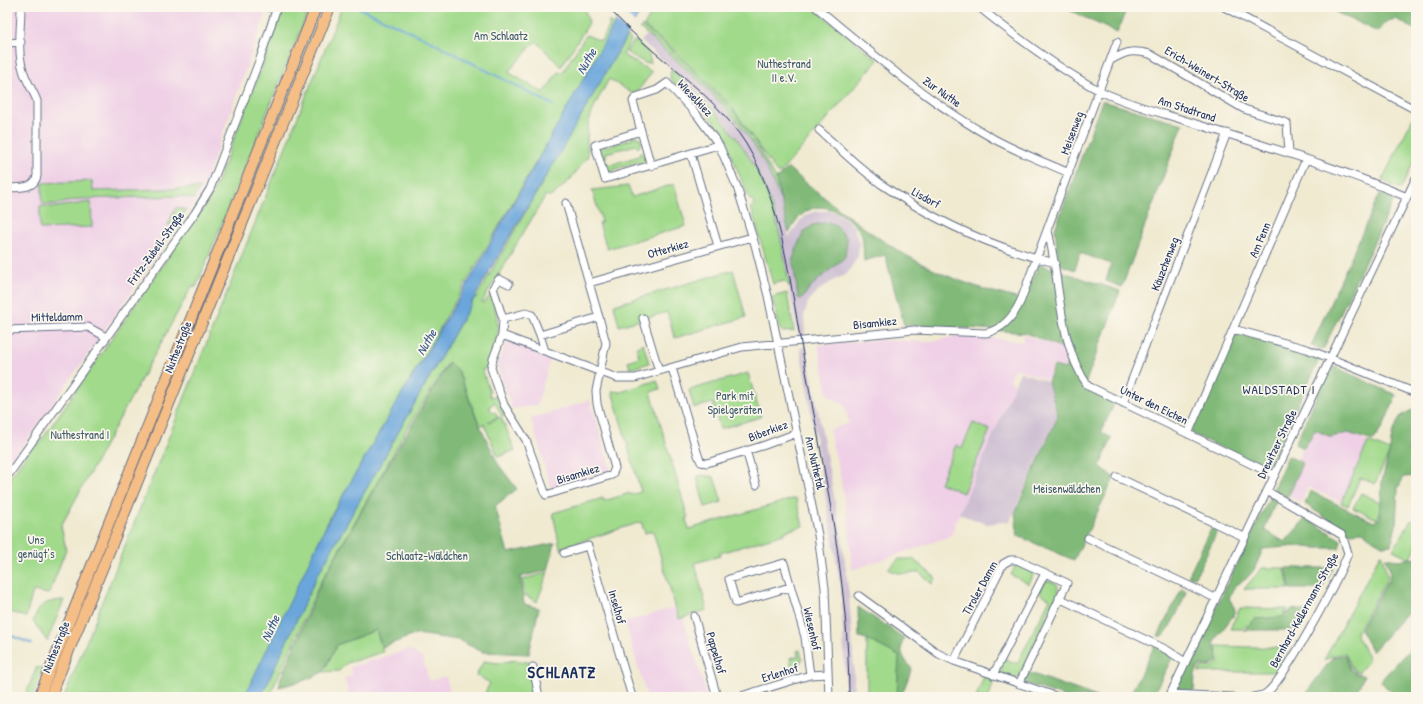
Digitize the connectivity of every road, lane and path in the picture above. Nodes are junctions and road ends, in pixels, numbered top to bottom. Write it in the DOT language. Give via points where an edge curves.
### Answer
graph roads {
  1 [pos="20,7"];
  2 [pos="268,7"];
  3 [pos="316,7"];
  4 [pos="330,7"];
  5 [pos="816,7"];
  6 [pos="979,7"];
  7 [pos="1224,7"];
  8 [pos="276,8"];
  9 [pos="7,42"];
  10 [pos="21,42"];
  11 [pos="1117,42"];
  12 [pos="1111,60"];
  13 [pos="1099,90"];
  14 [pos="1416,110"];
  15 [pos="819,130"];
  16 [pos="641,131"];
  17 [pos="1227,134"];
  18 [pos="719,145"];
  19 [pos="1289,153"];
  20 [pos="691,154"];
  21 [pos="1306,159"];
  22 [pos="651,166"];
  23 [pos="1069,173"];
  24 [pos="1416,178"];
  25 [pos="7,188"];
  26 [pos="1407,197"];
  27 [pos="566,203"];
  28 [pos="1048,232"];
  29 [pos="752,237"];
  30 [pos="718,246"];
  31 [pos="1037,259"];
  32 [pos="1055,263"];
  33 [pos="589,283"];
  34 [pos="509,284"];
  35 [pos="599,317"];
  36 [pos="643,318"];
  37 [pos="503,319"];
  38 [pos="1234,329"];
  39 [pos="7,330"];
  40 [pos="977,333"];
  41 [pos="502,335"];
  42 [pos="540,335"];
  43 [pos="106,337"];
  44 [pos="778,343"];
  45 [pos="545,351"];
  46 [pos="1330,359"];
  47 [pos="672,368"];
  48 [pos="659,371"];
  49 [pos="600,372"];
  50 [pos="1416,393"];
  51 [pos="1123,403"];
  52 [pos="797,432"];
  53 [pos="1188,434"];
  54 [pos="746,450"];
  55 [pos="1274,476"];
  56 [pos="7,477"];
  57 [pos="1117,477"];
  58 [pos="756,485"];
  59 [pos="1267,491"];
  60 [pos="1244,537"];
  61 [pos="1088,538"];
  62 [pos="564,553"];
  63 [pos="1045,573"];
  64 [pos="790,587"];
  65 [pos="858,596"];
  66 [pos="1059,598"];
  67 [pos="1215,598"];
  68 [pos="694,616"];
  69 [pos="954,661"];
  70 [pos="1185,662"];
  71 [pos="533,667"];
  72 [pos="828,674"];
  73 [pos="993,675"];
  74 [pos="810,676"];
  75 [pos="1019,684"];
  76 [pos="1169,695"];
  77 [pos="39,697"];
  78 [pos="50,697"];
  79 [pos="539,697"];
  80 [pos="632,697"];
  81 [pos="717,697"];
  82 [pos="738,697"];
  83 [pos="829,697"];
  84 [pos="1058,697"];
  85 [pos="1233,697"];
  86 [pos="1253,697"];
  1 -- 10 [label="street"];
  2 -- 8 [label="street"];
  3 -- 77 [label="highway, Nuthestraße"];
  4 -- 78 [label="highway, Nuthestraße"];
  5 -- 23 [label="street, Zur Nuthe" via="904,80 963,120 995,139"];
  6 -- 13 [label="street, Am Stadtrand" via="1030,46"];
  7 -- 14 [label="street"];
  8 -- 43 [label="street, Fritz-Zubeil-Straße" via="261,56 210,189 196,213"];
  9 -- 10 [label="street"];
  10 -- 25 [label="street" via="23,70 34,93 38,113 37,178 33,185"];
  11 -- 12 [label="street, Meisenweg"];
  12 -- 13 [label="street, Meisenweg"];
  12 -- 19 [label="street, Erich-Weinert-Straße" via="1134,50 1150,54 1244,110 1287,123"];
  13 -- 17 [label="street, Am Stadtrand"];
  13 -- 23 [label="street, Meisenweg"];
  15 -- 31 [label="street, Lisdorf" via="883,185 914,205 978,238"];
  16 -- 18 [label="street, Wieselkiez" via="633,101 636,97 657,90 667,83 698,115"];
  16 -- 22 [label="street, Wieselkiez"];
  16 -- 22 [label="street" via="595,145 598,156 605,179"];
  17 -- 19 [label="street, Am Stadtrand"];
  17 -- 51 [label="street, Käuzchenweg"];
  18 -- 20 [label="street"];
  18 -- 29 [label="street, Wieselkiez" via="737,187"];
  19 -- 21 [label="street, Am Stadtrand"];
  20 -- 22 [label="street"];
  20 -- 30 [label="street"];
  21 -- 26 [label="street, Am Stadtrand"];
  21 -- 38 [label="street, Am Fenn"];
  23 -- 28 [label="street, Meisenweg"];
  24 -- 26 [label="street, Drewitzer Straße"];
  26 -- 46 [label="street, Drewitzer Straße"];
  27 -- 33 [label="street"];
  28 -- 31 [label="street, Meisenweg"];
  28 -- 32 [label="street"];
  29 -- 30 [label="street, Otterkiez"];
  29 -- 44 [label="street, Am Nuthetal"];
  30 -- 33 [label="street, Otterkiez"];
  31 -- 32 [label="street"];
  31 -- 40 [label="street, Meisenweg" via="1015,314 993,332"];
  32 -- 51 [label="street, Unter den Eichen" via="1072,357 1088,386"];
  33 -- 35 [label="street"];
  34 -- 37 [label="street, Bisamkiez" via="499,279 493,288"];
  35 -- 42 [label="street"];
  35 -- 49 [label="street" via="606,343"];
  36 -- 48 [label="street"];
  37 -- 41 [label="street, Bisamkiez"];
  37 -- 42 [label="street" via="526,313 532,315"];
  38 -- 46 [label="street" via="1307,349"];
  38 -- 53 [label="street, Am Fenn"];
  39 -- 43 [label="street, Mitteldamm" via="88,327"];
  40 -- 44 [label="street, Bisamkiez" via="914,330"];
  41 -- 45 [label="street, Bisamkiez"];
  41 -- 49 [label="street, Bisamkiez" via="491,368 504,405 526,440 546,495 615,472 597,404 596,391"];
  42 -- 45 [label="street"];
  43 -- 56 [label="street, Fritz-Zubeil-Straße"];
  44 -- 47 [label="street, Bisamkiez" via="742,347"];
  44 -- 52 [label="street, Am Nuthetal"];
  45 -- 49 [label="street, Bisamkiez"];
  46 -- 50 [label="street"];
  46 -- 55 [label="street, Drewitzer Straße"];
  47 -- 48 [label="street, Bisamkiez"];
  47 -- 54 [label="street, Biberkiez" via="701,462 707,463"];
  48 -- 49 [label="street, Bisamkiez" via="624,379"];
  51 -- 53 [label="street, Unter den Eichen"];
  52 -- 54 [label="street, Biberkiez"];
  52 -- 72 [label="street, Am Nuthetal" via="822,563"];
  53 -- 55 [label="street, Unter den Eichen"];
  54 -- 58 [label="street, Biberkiez"];
  55 -- 59 [label="street, Drewitzer Straße"];
  57 -- 60 [label="street"];
  59 -- 60 [label="street, Drewitzer Straße"];
  59 -- 86 [label="street, Bernhard-Kellermann-Straße" via="1342,535 1348,553 1330,591 1282,673 1264,694"];
  60 -- 67 [label="street, Drewitzer Straße"];
  61 -- 67 [label="street"];
  62 -- 80 [label="street, Inselhof" via="588,546"];
  63 -- 66 [label="street, Tiroler Damm" via="1067,583"];
  63 -- 69 [label="street, Tiroler Damm" via="1016,560 1003,564"];
  63 -- 73 [label="street"];
  64 -- 64 [label="street, Wiesenhof" via="784,563 729,579 736,603"];
  64 -- 74 [label="street, Wiesenhof" via="805,637"];
  65 -- 69 [label="street" via="939,654"];
  66 -- 70 [label="street" via="1167,650"];
  66 -- 75 [label="street"];
  67 -- 70 [label="street, Drewitzer Straße"];
  68 -- 81 [label="street, Pappelhof"];
  69 -- 73 [label="street"];
  70 -- 76 [label="street, Drewitzer Straße"];
  71 -- 79 [label="street"];
  72 -- 74 [label="street, Erlenhof"];
  72 -- 83 [label="street, Am Nuthetal"];
  73 -- 75 [label="street"];
  74 -- 82 [label="street, Erlenhof"];
  75 -- 84 [label="street"];
  76 -- 85 [label="street"];
}
